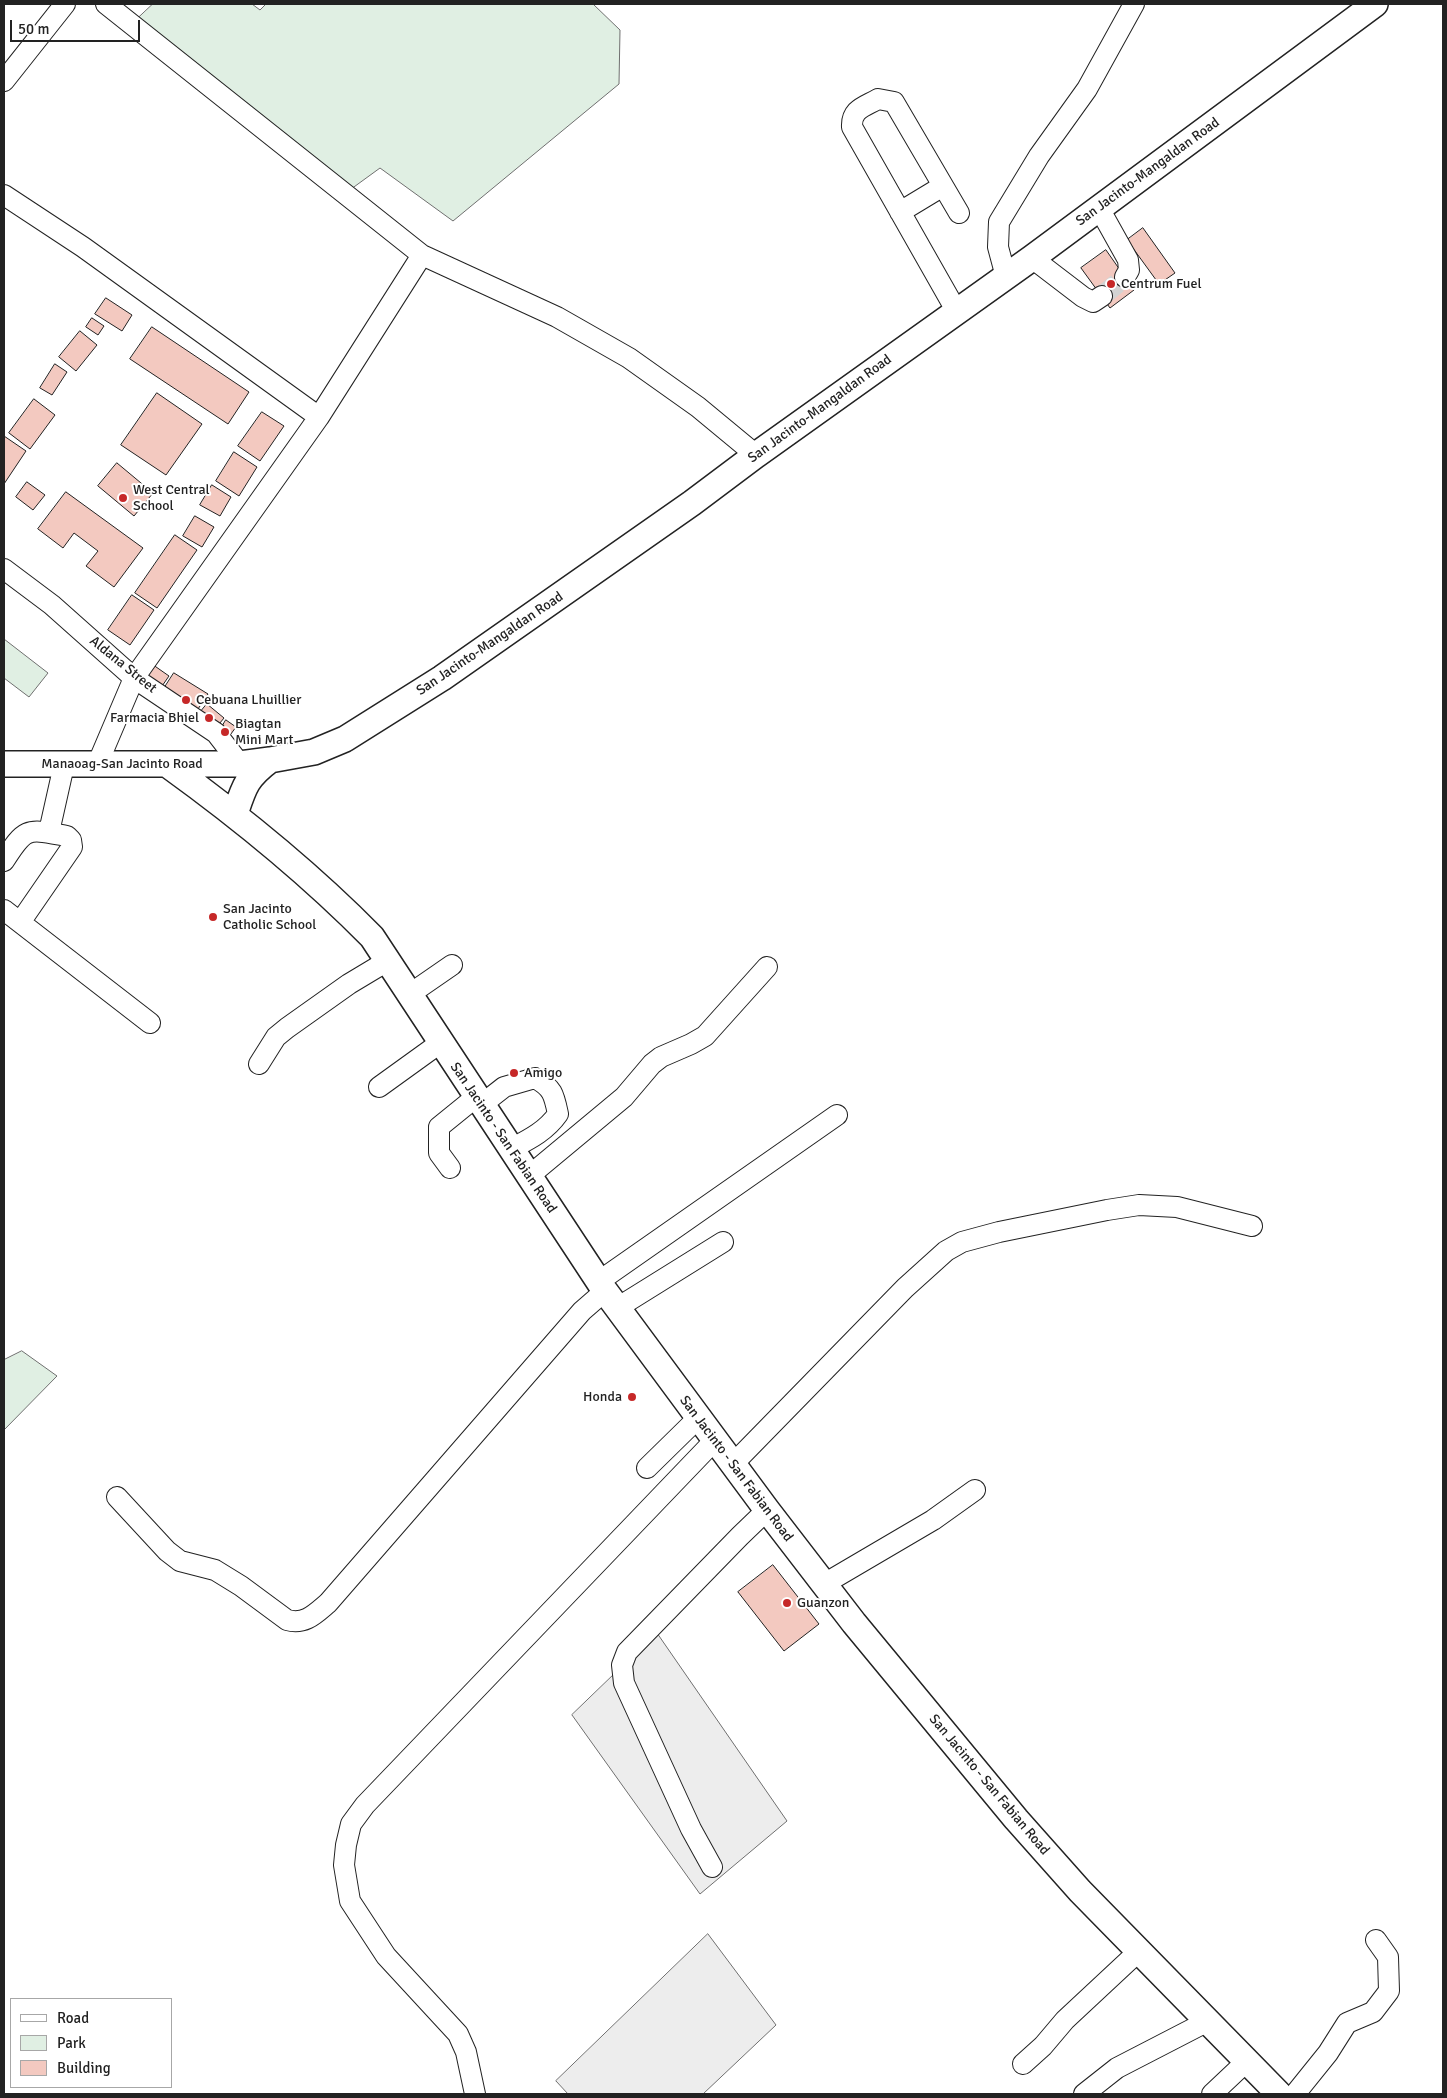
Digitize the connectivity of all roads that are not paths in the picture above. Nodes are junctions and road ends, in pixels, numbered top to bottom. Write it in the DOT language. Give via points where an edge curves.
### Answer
graph roads {
  1 [pos="64,4"];
  2 [pos="106,4"];
  3 [pos="1134,4"];
  4 [pos="1375,4"];
  5 [pos="4,81"];
  6 [pos="943,186"];
  7 [pos="4,195"];
  8 [pos="1099,208"];
  9 [pos="900,212"];
  10 [pos="959,213"];
  11 [pos="422,255"];
  12 [pos="1032,258"];
  13 [pos="1006,277"];
  14 [pos="1125,278"];
  15 [pos="1102,296"];
  16 [pos="957,312"];
  17 [pos="319,417"];
  18 [pos="756,455"];
  19 [pos="4,569"];
  20 [pos="134,678"];
  21 [pos="270,760"];
  22 [pos="240,764"];
  23 [pos="64,765"];
  24 [pos="96,765"];
  25 [pos="168,765"];
  26 [pos="8,768"];
  27 [pos="235,814"];
  28 [pos="48,832"];
  29 [pos="4,861"];
  30 [pos="4,910"];
  31 [pos="20,921"];
  32 [pos="389,960"];
  33 [pos="452,966"];
  34 [pos="767,967"];
  35 [pos="410,994"];
  36 [pos="150,1023"];
  37 [pos="444,1048"];
  38 [pos="259,1064"];
  39 [pos="379,1087"];
  40 [pos="478,1101"];
  41 [pos="837,1115"];
  42 [pos="511,1149"];
  43 [pos="450,1168"];
  44 [pos="529,1176"];
  45 [pos="1252,1226"];
  46 [pos="723,1242"];
  47 [pos="607,1294"];
  48 [pos="698,1418"];
  49 [pos="715,1440"];
  50 [pos="733,1464"];
  51 [pos="647,1468"];
  52 [pos="975,1490"];
  53 [pos="117,1497"];
  54 [pos="767,1510"];
  55 [pos="824,1584"];
  56 [pos="712,1867"];
  57 [pos="1376,1940"];
  58 [pos="1139,1951"];
  59 [pos="1208,2021"];
  60 [pos="1247,2062"];
  61 [pos="1023,2064"];
  62 [pos="475,2094"];
  63 [pos="1084,2094"];
  64 [pos="1212,2094"];
  65 [pos="1279,2094"];
  66 [pos="1295,2094"];
  1 -- 5 [label="street"];
  2 -- 11 [label="street"];
  3 -- 13 [label="street" via="1087,89 1038,156 999,222 998,247"];
  4 -- 8 [label="main road, San Jacinto-Mangaldan Road"];
  6 -- 9 [label="street"];
  6 -- 9 [label="street" via="894,102 878,99 855,112 852,127"];
  6 -- 10 [label="street"];
  7 -- 17 [label="street"];
  8 -- 12 [label="main road, San Jacinto-Mangaldan Road"];
  8 -- 14 [label="street" via="1128,260 1129,270"];
  9 -- 16 [label="street"];
  11 -- 17 [label="street"];
  11 -- 18 [label="street" via="557,317 629,358 698,407"];
  12 -- 13 [label="main road, San Jacinto-Mangaldan Road"];
  12 -- 15 [label="street" via="1083,298 1093,302"];
  13 -- 16 [label="main road, San Jacinto-Mangaldan Road"];
  16 -- 18 [label="main road, San Jacinto-Mangaldan Road"];
  17 -- 20 [label="street"];
  18 -- 21 [label="main road, San Jacinto-Mangaldan Road" via="526,620 372,715 345,739 314,752"];
  19 -- 20 [label="street, Aldana Street" via="52,605"];
  20 -- 22 [label="street, Aldana Street" via="216,733"];
  20 -- 24 [label="street"];
  21 -- 22 [label="main road, San Jacinto-Mangaldan Road"];
  21 -- 27 [label="main road" via="254,772 243,788"];
  22 -- 25 [label="main road, Manaoag-San Jacinto Road"];
  23 -- 24 [label="main road, Manaoag-San Jacinto Road"];
  23 -- 26 [label="main road, Manaoag-San Jacinto Road"];
  23 -- 28 [label="street"];
  24 -- 25 [label="main road, Manaoag-San Jacinto Road"];
  25 -- 27 [label="main road, San Jacinto - San Fabian Road"];
  27 -- 32 [label="main road, San Jacinto - San Fabian Road" via="350,915"];
  28 -- 29 [label="street" via="35,830 18,838"];
  28 -- 31 [label="street" via="67,836 72,847"];
  30 -- 31 [label="street"];
  31 -- 36 [label="street"];
  32 -- 35 [label="main road, San Jacinto - San Fabian Road"];
  32 -- 38 [label="street" via="286,1028 276,1037"];
  33 -- 35 [label="street"];
  34 -- 44 [label="street" via="705,1036 652,1064 624,1096"];
  35 -- 37 [label="main road, San Jacinto - San Fabian Road"];
  37 -- 39 [label="street"];
  37 -- 40 [label="main road, San Jacinto - San Fabian Road"];
  40 -- 42 [label="main road, San Jacinto - San Fabian Road"];
  40 -- 42 [label="street" via="504,1087 535,1078 552,1091 558,1114 551,1124"];
  40 -- 43 [label="street" via="439,1127 439,1153"];
  41 -- 47 [label="street"];
  42 -- 44 [label="main road, San Jacinto - San Fabian Road"];
  44 -- 47 [label="main road, San Jacinto - San Fabian Road"];
  45 -- 50 [label="street" via="1177,1208 1139,1205 962,1242 946,1251 904,1288"];
  46 -- 47 [label="street"];
  47 -- 48 [label="main road, San Jacinto - San Fabian Road"];
  47 -- 53 [label="street" via="582,1311 328,1603 304,1621 287,1620 215,1570 180,1561"];
  48 -- 49 [label="main road, San Jacinto - San Fabian Road"];
  48 -- 51 [label="street"];
  49 -- 50 [label="main road, San Jacinto - San Fabian Road"];
  49 -- 62 [label="street" via="365,1805 351,1824 344,1865 350,1901 386,1956 458,2034 466,2052"];
  50 -- 54 [label="main road, San Jacinto - San Fabian Road"];
  52 -- 55 [label="street" via="947,1511"];
  54 -- 55 [label="main road, San Jacinto - San Fabian Road"];
  54 -- 56 [label="street" via="627,1652 622,1665 624,1683 691,1829"];
  55 -- 58 [label="main road, San Jacinto - San Fabian Road" via="1016,1819"];
  57 -- 66 [label="street" via="1388,1957 1389,1991 1373,2012 1347,2023"];
  58 -- 59 [label="main road, San Jacinto - San Fabian Road"];
  58 -- 61 [label="street"];
  59 -- 60 [label="main road, San Jacinto - San Fabian Road"];
  59 -- 63 [label="street" via="1117,2068"];
  60 -- 64 [label="street"];
  60 -- 65 [label="main road, San Jacinto - San Fabian Road"];
}
